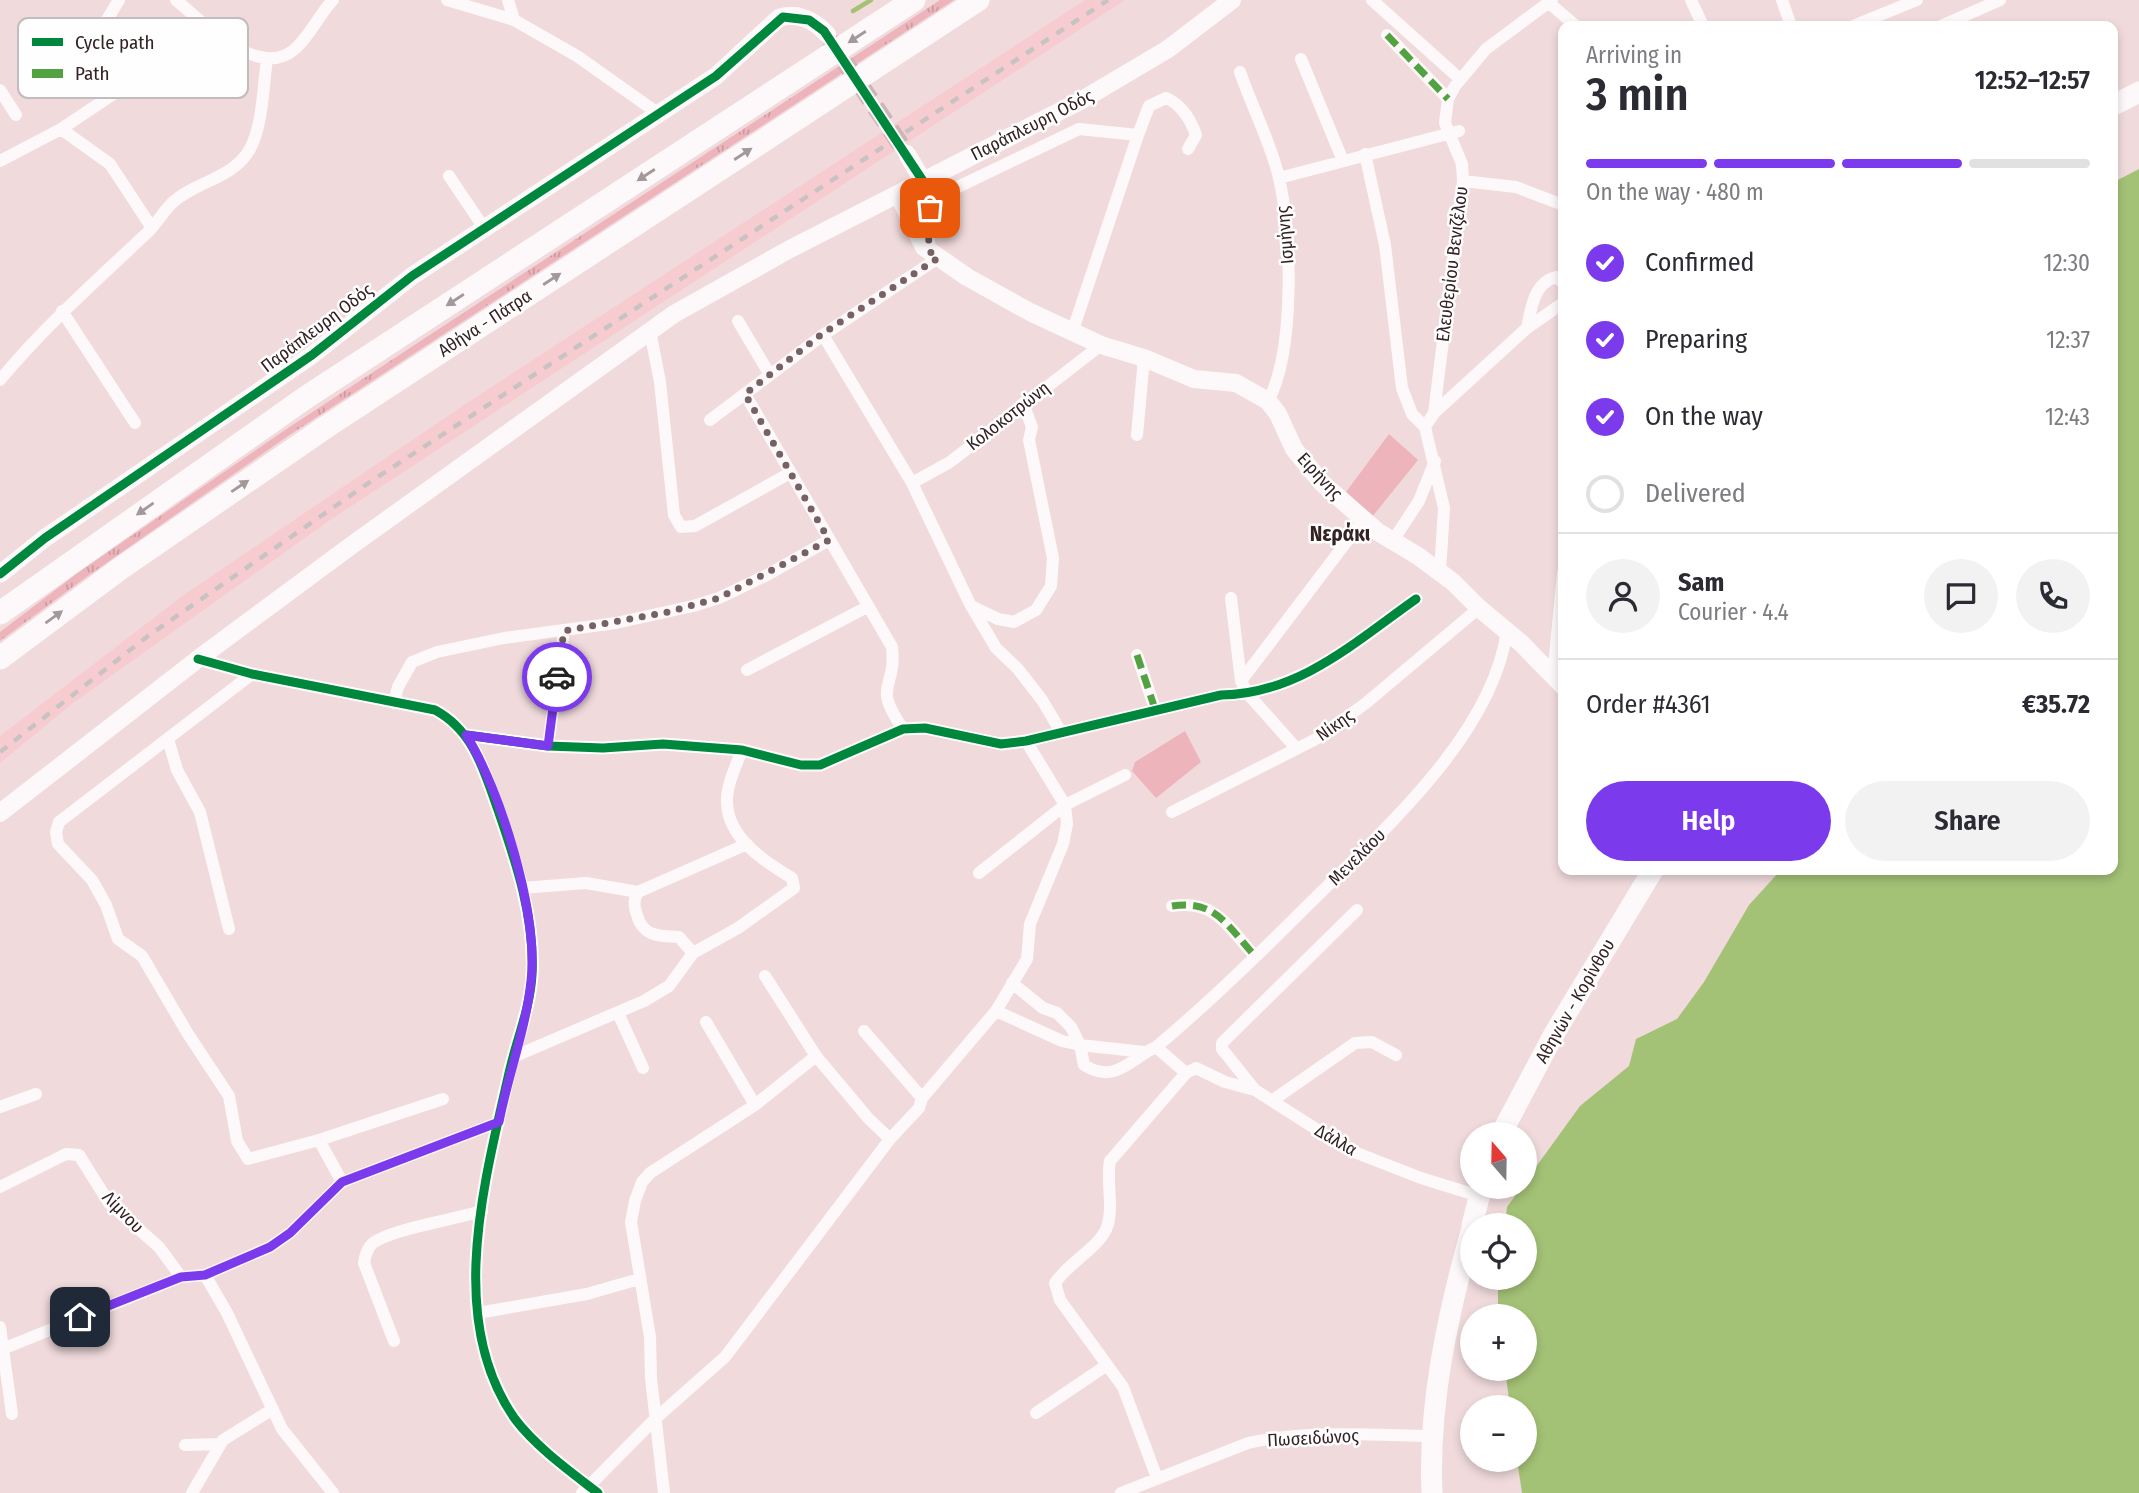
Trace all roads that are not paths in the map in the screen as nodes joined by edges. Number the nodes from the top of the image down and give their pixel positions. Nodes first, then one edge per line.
1 (119, 0) edge
2 (176, 0) edge
3 (333, 0) edge
4 (447, 0) edge
5 (508, 0) edge
6 (914, 0) edge
7 (978, 0) edge
8 (1232, 0) edge
9 (1372, 0) edge
10 (1691, 0) edge
11 (1782, 0) edge
12 (1917, 0) edge
13 (2000, 0) edge
14 (1550, 1) edge
15 (108, 18) edge
16 (198, 18) edge
17 (514, 20) junction
18 (1571, 21) edge
19 (1701, 21) edge
20 (1789, 21) edge
21 (1865, 21) edge
22 (1952, 21) edge
23 (827, 34) tunnel mouth
24 (1387, 34) dead end
25 (248, 53) edge
26 (1301, 59) dead end
27 (267, 60) junction
28 (1240, 72) dead end
29 (1460, 79) junction
30 (0, 90) edge
31 (2139, 92) edge
32 (108, 98) edge
33 (1448, 99) junction
34 (2118, 103) edge
35 (659, 114) junction
36 (16, 115) dead end
37 (61, 129) junction
38 (1454, 131) junction
39 (1138, 135) junction
40 (1188, 149) dead end
41 (1364, 154) junction
42 (906, 155) tunnel mouth
43 (0, 161) edge
44 (1343, 161) junction
45 (449, 177) dead end
46 (1279, 178) junction
47 (923, 181) junction
48 (1463, 181) junction
49 (898, 194) junction
50 (1558, 203) edge
51 (152, 228) junction
52 (484, 228) junction
53 (934, 256) junction
54 (1558, 279) edge
55 (1558, 306) edge
56 (62, 311) junction
57 (738, 321) dead end
58 (1527, 328) junction
59 (650, 331) junction
60 (1072, 333) junction
61 (822, 334) junction
62 (1101, 345) junction
63 (1144, 358) junction
64 (770, 375) junction
65 (0, 380) edge
66 (745, 394) junction
67 (1268, 401) junction
68 (1023, 403) junction
69 (1434, 413) junction
70 (710, 420) dead end
71 (135, 423) dead end
72 (1425, 427) junction
73 (1137, 435) dead end
74 (1435, 461) junction
75 (790, 473) junction
76 (912, 483) junction
77 (1363, 520) junction
78 (829, 540) junction
79 (1392, 542) junction
80 (1440, 572) junction
81 (0, 574) edge
82 (1231, 598) dead end
83 (1416, 599) dead end
84 (970, 604) junction
85 (867, 607) junction
86 (1479, 608) junction
87 (0, 613) edge
88 (1507, 630) junction
89 (564, 631) junction
90 (1137, 655) dead end
91 (0, 658) edge
92 (198, 659) junction
93 (747, 670) dead end
94 (252, 674) junction
95 (1241, 681) junction
96 (1558, 681) edge
97 (1248, 694) junction
98 (394, 703) junction
99 (1155, 709) junction
100 (903, 729) junction
101 (1061, 732) junction
102 (466, 735) junction
103 (168, 738) junction
104 (1026, 741) junction
105 (548, 746) junction
106 (1296, 748) junction
107 (742, 750) junction
108 (1125, 775) dead end
109 (1065, 805) junction
110 (1172, 811) dead end
111 (0, 813) edge
112 (747, 844) junction
113 (979, 873) dead end
114 (1650, 875) edge
115 (522, 888) junction
116 (638, 892) junction
117 (1172, 906) dead end
118 (1357, 910) dead end
119 (229, 929) dead end
120 (693, 953) junction
121 (1255, 956) junction
122 (765, 976) dead end
123 (1012, 983) junction
124 (996, 1011) junction
125 (618, 1013) junction
126 (706, 1022) dead end
127 (864, 1031) dead end
128 (1080, 1045) junction
129 (1150, 1050) junction
130 (1396, 1055) dead end
131 (816, 1056) junction
132 (513, 1057) junction
133 (643, 1068) dead end
134 (1186, 1073) junction
135 (1255, 1090) junction
136 (36, 1094) dead end
137 (922, 1098) junction
138 (443, 1099) dead end
139 (1273, 1100) junction
140 (755, 1105) junction
141 (0, 1107) edge
142 (499, 1122) junction
143 (1507, 1122) edge
144 (890, 1139) junction
145 (319, 1140) junction
146 (342, 1182) junction
147 (0, 1187) edge
148 (1460, 1187) edge
149 (482, 1211) junction
150 (1460, 1274) edge
151 (205, 1275) junction
152 (181, 1277) junction
153 (639, 1279) junction
154 (478, 1312) junction
155 (0, 1326) edge
156 (394, 1341) dead end
157 (5, 1348) junction
158 (1107, 1365) junction
159 (273, 1409) junction
160 (1037, 1413) dead end
161 (12, 1414) dead end
162 (656, 1418) junction
163 (1431, 1436) junction
164 (220, 1444) junction
165 (185, 1445) dead end
166 (1157, 1478) junction
167 (584, 1489) edge
168 (1129, 1491) edge
169 (192, 1493) edge
170 (333, 1493) edge
171 (598, 1493) edge
172 (664, 1493) edge
173 (1432, 1493) edge

1 - 15 street
2 - 16 street
3 - 27 street
4 - 17 street
5 - 17 street
6 -> 87 highway, Αθήνα - Πάτρα
91 -> 7 highway, Αθήνα - Πάτρα
8 - 47 street, Παράπλευρη Οδός
9 - 29 street
10 - 19 street
11 - 20 street
12 - 21 street
13 - 22 street
14 - 18 street
14 - 29 street
17 - 35 street
23 - 35 street, Παράπλευρη Οδός
24 - 33 street
25 - 27 street
26 - 44 street
27 - 51 street
28 - 46 street, Ισμήνης
29 - 33 street
30 - 36 street
31 - 34 main road
32 - 37 street
33 - 38 street, Ελευθερίου Βενιζέλου
35 - 52 street, Παράπλευρη Οδός
37 - 43 street
37 - 51 street
38 - 41 street
38 - 48 street, Ελευθερίου Βενιζέλου
39 - 40 street
39 - 53 street
39 - 60 street
41 - 44 street
41 - 72 street
42 - 47 street
44 - 46 street
45 - 52 street
46 - 67 street, Ισμήνης
47 - 49 street, Παράπλευρη Οδός
48 - 50 street
48 - 69 street, Ελευθερίου Βενιζέλου
49 - 53 street
49 - 59 street, Παράπλευρη Οδός
51 - 56 street
52 - 81 street, Παράπλευρη Οδός
53 - 60 street
53 - 61 street
54 - 58 street
55 - 58 street
56 - 65 street
56 - 71 street
57 - 64 street
58 - 69 street
59 - 75 street
59 - 92 street, Παράπλευρη Οδός
60 - 62 street
61 - 64 street
61 - 76 street
62 - 63 street
62 - 68 street, Κολοκοτρώνη
63 - 67 street
63 - 73 street
64 - 66 street
66 - 70 street
66 - 75 street
67 - 77 street, Ειρήνης
68 - 76 street, Κολοκοτρώνη
68 - 84 street
69 - 72 street, Ελευθερίου Βενιζέλου
72 - 74 street
74 - 79 street
74 - 80 street
75 - 78 street
76 - 84 street
77 - 79 street, Ειρήνης
77 - 95 street
78 - 85 street
78 - 89 street
79 - 80 street, Ειρήνης
80 - 86 street, Ειρήνης
82 - 95 street
83 - 97 street
84 - 101 street
85 - 93 street
85 - 100 street
86 - 88 street, Ειρήνης
86 - 106 street, Νίκης
88 - 96 street, Ειρήνης
88 - 121 street, Μενελάου
89 - 98 street
89 - 105 street
90 - 99 street
92 - 94 street
92 - 111 street, Παράπλευρη Οδός
94 - 98 street
94 - 103 street
95 - 97 street
97 - 99 street
97 - 106 street
98 - 102 street
99 - 101 street
100 - 104 street
100 - 107 street
101 - 104 street
102 - 105 street
102 - 115 street
103 - 119 street
103 - 145 street
104 - 109 street
105 - 107 street
106 - 110 street, Νίκης
107 - 112 street
108 - 109 street
109 - 113 street
109 - 123 street
112 - 116 street
112 - 120 street
114 - 143 main road, Αθηνών - Κορίνθου
115 - 116 street
115 - 132 street
116 - 120 street
117 - 121 street
118 - 135 street, Δάλλα
120 - 125 street
121 - 129 street, Μενελάου
122 - 131 street
123 - 124 street
123 - 128 street
124 - 128 street
124 - 137 street
125 - 132 street
125 - 133 street
126 - 140 street
127 - 137 street
128 - 129 street
128 - 129 street, Μενελάου
129 - 134 street
130 - 139 street
131 - 140 street
131 - 144 street
132 - 142 street
134 - 135 street
134 - 158 street
135 - 139 street, Δάλλα
136 - 141 street
137 - 144 street
138 - 145 street
139 - 148 street, Δάλλα
140 - 153 street
142 - 146 street
142 - 149 street
144 - 162 street
145 - 146 street
146 - 151 street
147 - 152 street, Λίμνου
149 - 154 street
149 - 156 street
150 - 163 main road
151 - 152 street
151 - 159 street
152 - 157 street
153 - 154 street
153 - 162 street
154 - 167 street
155 - 157 street
157 - 161 street
158 - 160 street
158 - 166 street
159 - 164 street
159 - 170 street
162 - 167 street
162 - 172 street
163 - 166 street, Πωσειδώνος
163 - 173 main road
164 - 165 street
164 - 169 street
166 - 168 street, Πωσειδώνος
167 - 171 street

